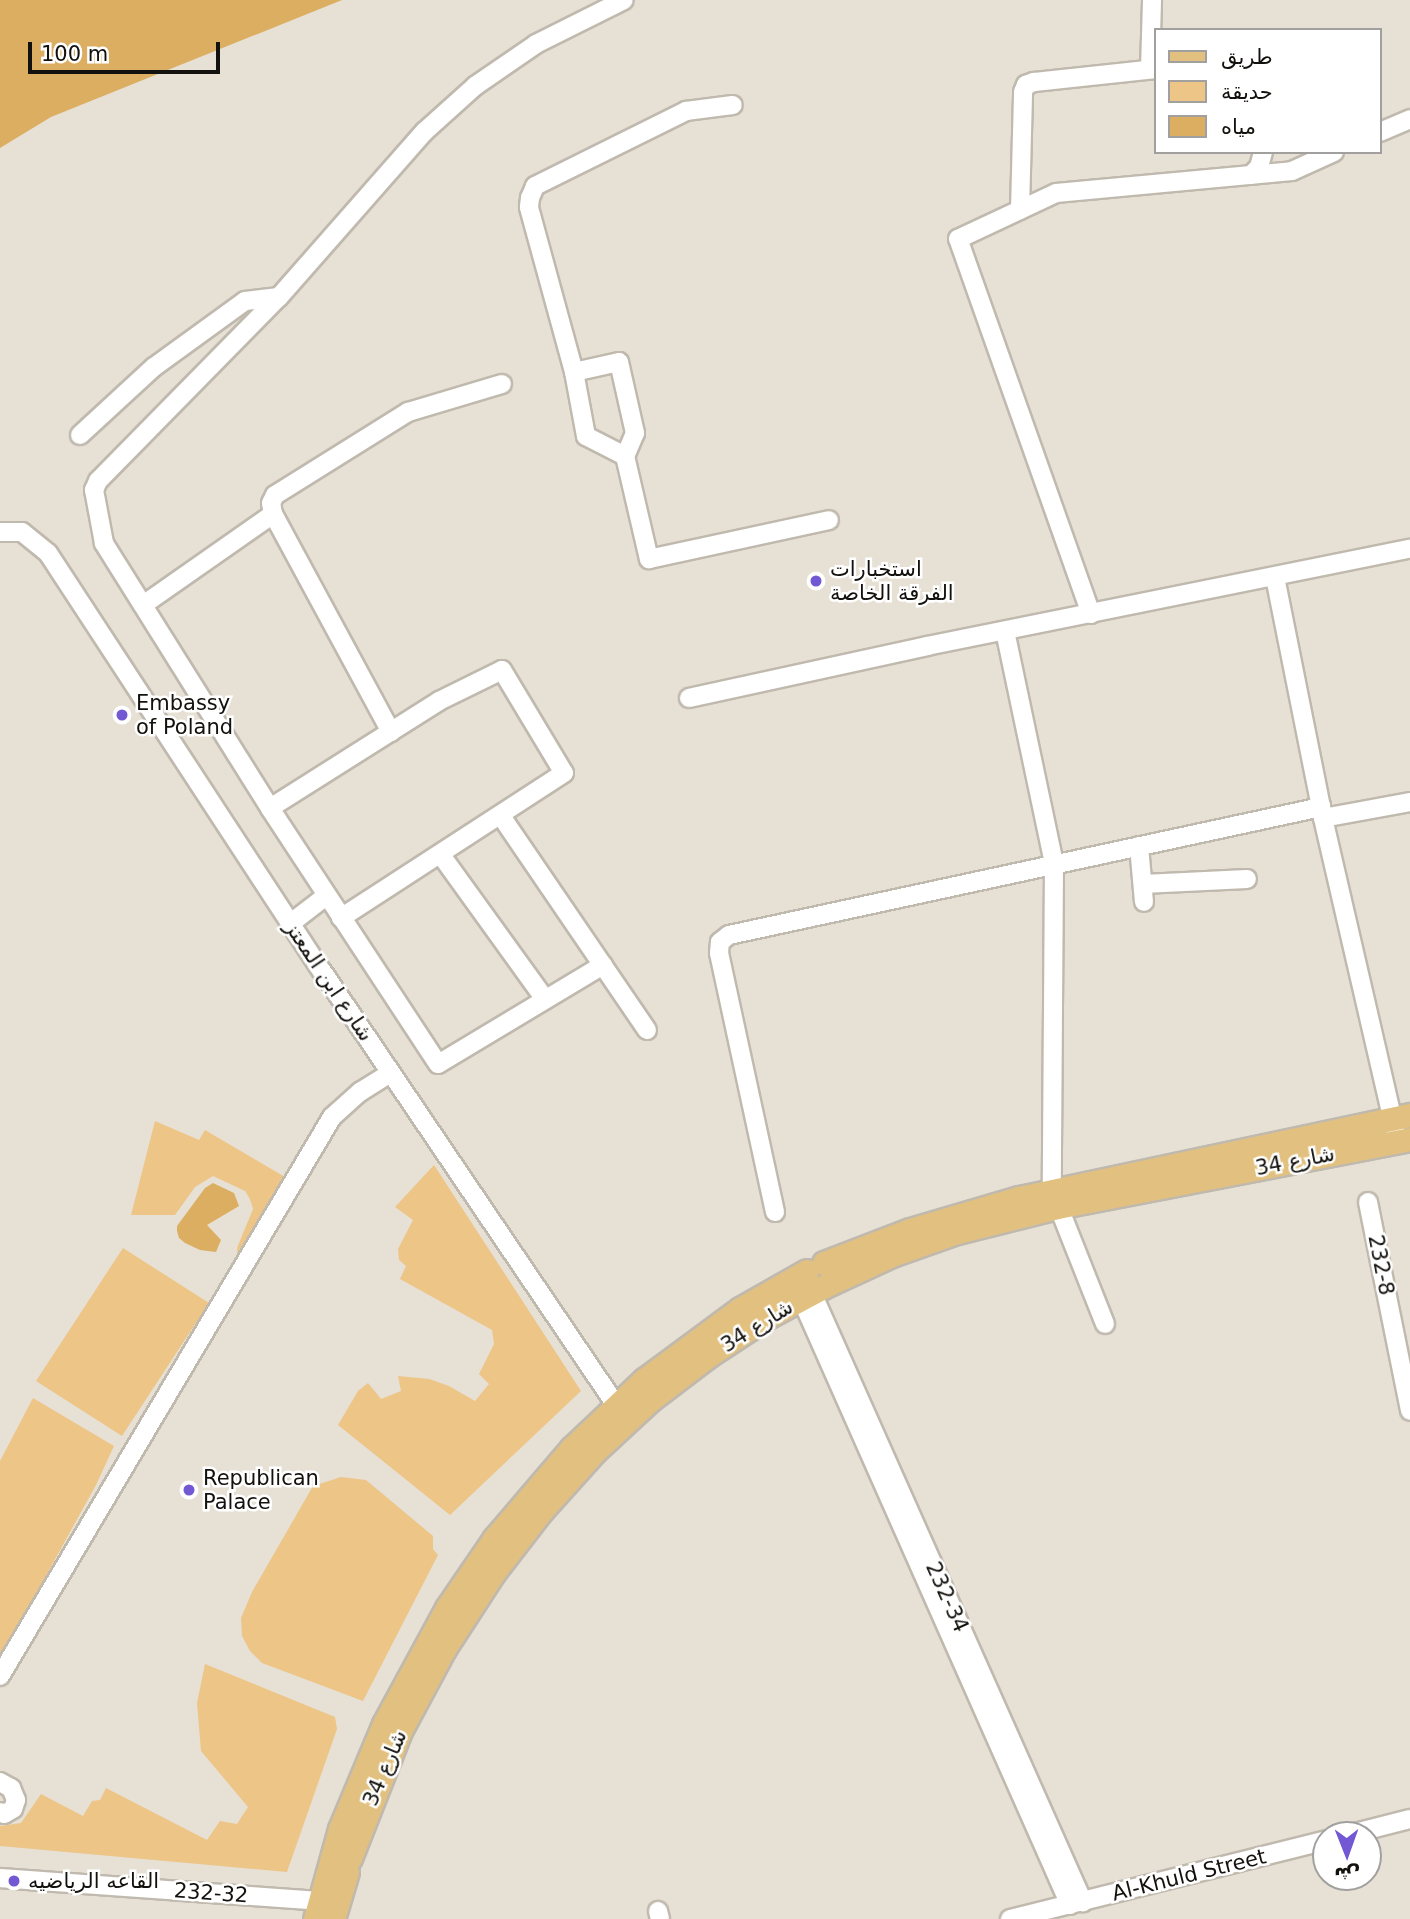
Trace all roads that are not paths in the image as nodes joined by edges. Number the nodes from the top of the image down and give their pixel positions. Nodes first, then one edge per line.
1 (624, 0) edge
2 (1152, 0) edge
3 (1153, 69) edge
4 (733, 105) dead end
5 (1410, 119) edge
6 (1382, 131) edge
7 (1262, 154) edge
8 (1330, 154) edge
9 (1251, 175) junction
10 (1020, 210) junction
11 (279, 297) junction
12 (574, 372) junction
13 (502, 384) dead end
14 (80, 435) dead end
15 (625, 456) junction
16 (273, 514) junction
17 (829, 520) dead end
18 (0, 532) edge
19 (1410, 550) edge
20 (1275, 577) junction
21 (143, 605) junction
22 (1091, 614) junction
23 (1005, 631) junction
24 (689, 698) dead end
25 (391, 732) junction
26 (1410, 802) edge
27 (270, 808) junction
28 (1322, 813) junction
29 (501, 816) junction
30 (1139, 846) junction
31 (441, 855) junction
32 (1054, 864) junction
33 (1247, 879) dead end
34 (1143, 884) junction
35 (326, 896) junction
36 (1144, 902) dead end
37 (341, 918) junction
38 (291, 923) junction
39 (603, 965) junction
40 (545, 999) junction
41 (647, 1030) dead end
42 (391, 1073) junction
43 (1401, 1117) edge
44 (1404, 1140) edge
45 (1054, 1198) junction
46 (1368, 1202) dead end
47 (775, 1212) dead end
48 (811, 1281) junction
49 (1105, 1324) dead end
50 (616, 1405) junction
51 (1410, 1411) edge
52 (0, 1676) edge
53 (0, 1782) edge
54 (0, 1812) edge
55 (1410, 1819) edge
56 (1382, 1826) edge
57 (1312, 1844) edge
58 (0, 1878) edge
59 (1076, 1904) junction
60 (326, 1910) edge
61 (1010, 1919) edge

1 - 11 street
2 - 3 street
3 - 10 street
4 - 12 street
5 - 6 street
7 - 9 street
8 - 9 street
9 - 10 street
10 - 22 street
11 - 14 street
11 - 21 street
12 - 15 street
12 - 15 street
13 - 16 street
15 - 17 street
16 - 21 street
16 - 25 street
18 - 38 street, شارع ابن المعتز
19 - 20 street
20 - 22 street
20 - 28 street
21 - 27 street
22 - 23 street
23 - 24 street
23 - 32 street
25 - 27 street
25 - 29 street
26 - 28 street
27 - 35 street
28 - 30 street
28 - 43 street
29 - 31 street
29 - 39 street
30 - 32 street
30 - 34 street
31 - 37 street
31 - 40 street
32 - 45 street
32 - 47 street
33 - 34 street
34 - 36 street
35 - 37 street
35 - 38 street
37 - 40 street
38 - 42 street, شارع ابن المعتز
39 - 40 street
39 - 41 street
42 - 50 street, شارع ابن المعتز
42 - 52 street
43 - 44 street
43 - 45 main road, شارع 34
44 - 45 main road, شارع 34
45 - 48 main road, شارع 34
45 - 48 main road, شارع 34
45 - 49 street
46 - 51 street, 232-8
48 - 50 main road, شارع 34
48 - 59 street, 232-34
48 - 60 main road, شارع 34
50 - 60 main road, شارع 34
53 - 54 street
55 - 56 street
57 - 59 street, Al-Khuld Street
58 - 60 street, 232-32
59 - 61 street, Al-Khuld Street

